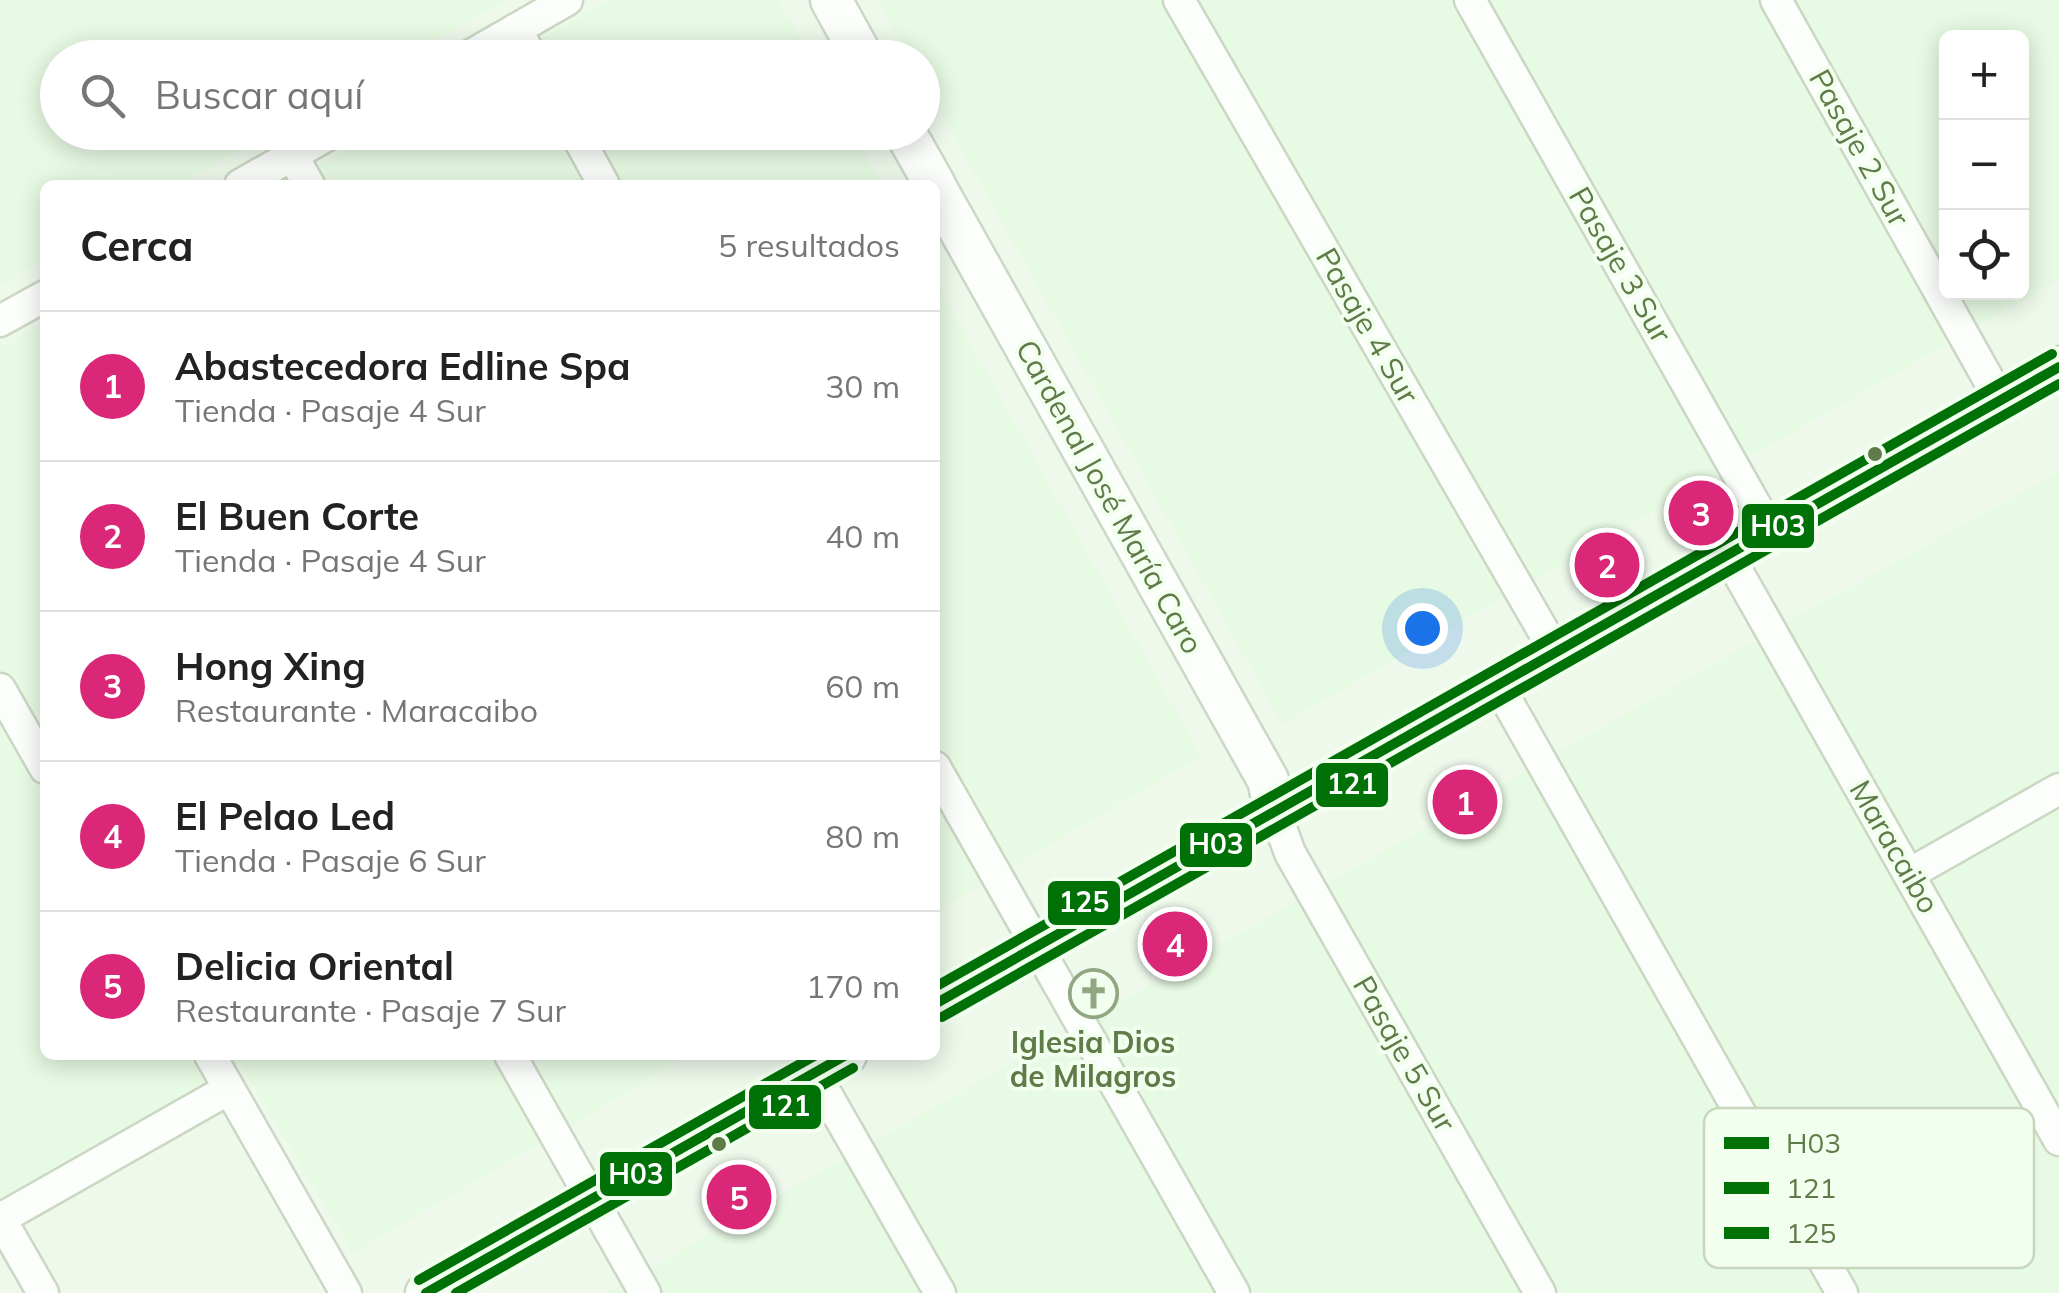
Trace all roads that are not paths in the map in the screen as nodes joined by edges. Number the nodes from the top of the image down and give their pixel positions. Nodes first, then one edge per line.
1 (567, 0) edge
2 (831, 0) edge
3 (1179, 0) edge
4 (1470, 0) edge
5 (1776, 0) edge
6 (516, 29) junction
7 (497, 40) edge
8 (522, 40) edge
9 (853, 40) edge
10 (302, 150) edge
11 (584, 150) edge
12 (915, 150) edge
13 (292, 156) junction
14 (249, 180) edge
15 (306, 180) edge
16 (601, 180) edge
17 (932, 180) edge
18 (940, 194) edge
19 (40, 299) edge
20 (0, 321) edge
21 (2059, 367) edge
22 (2000, 400) junction
23 (1770, 530) junction
24 (1728, 555) junction
25 (1556, 652) junction
26 (1498, 685) junction
27 (0, 689) edge
28 (40, 759) edge
29 (940, 776) edge
30 (2059, 789) edge
31 (1275, 812) junction
32 (1909, 874) junction
33 (1037, 946) junction
34 (940, 1001) edge
35 (213, 1060) edge
36 (513, 1060) edge
37 (821, 1061) edge
38 (229, 1089) junction
39 (1737, 1108) edge
40 (2057, 1133) edge
41 (592, 1199) junction
42 (0, 1219) edge
43 (1828, 1268) edge
44 (43, 1293) edge
45 (346, 1293) edge
46 (426, 1293) edge
47 (645, 1293) edge
48 (940, 1293) edge
49 (1234, 1293) edge
50 (1540, 1293) edge
51 (1842, 1293) edge

1 - 6 street
2 - 9 main road
3 - 25 street, Pasaje 4 Sur
4 - 23 street, Pasaje 3 Sur
5 - 22 street, Pasaje 2 Sur
6 - 7 street
6 - 8 street
10 - 13 street
11 - 16 street
12 - 17 main road, Cardenal José María Caro
13 - 14 street
13 - 15 street
18 - 31 main road, Cardenal José María Caro
19 - 20 street
21 - 22 main road
22 - 23 main road
23 - 24 main road
24 - 25 main road
24 - 32 street, Maracaibo
25 - 26 main road
26 - 31 main road
26 - 39 street
27 - 28 street
29 - 33 street
30 - 32 street
31 - 33 main road
31 - 50 street, Pasaje 5 Sur
32 - 40 street, Maracaibo
33 - 34 main road
33 - 49 street
35 - 38 street
36 - 41 street
37 - 41 main road
37 - 48 street
38 - 42 street
38 - 45 street
41 - 46 main road
41 - 47 street
42 - 44 street
43 - 51 street

